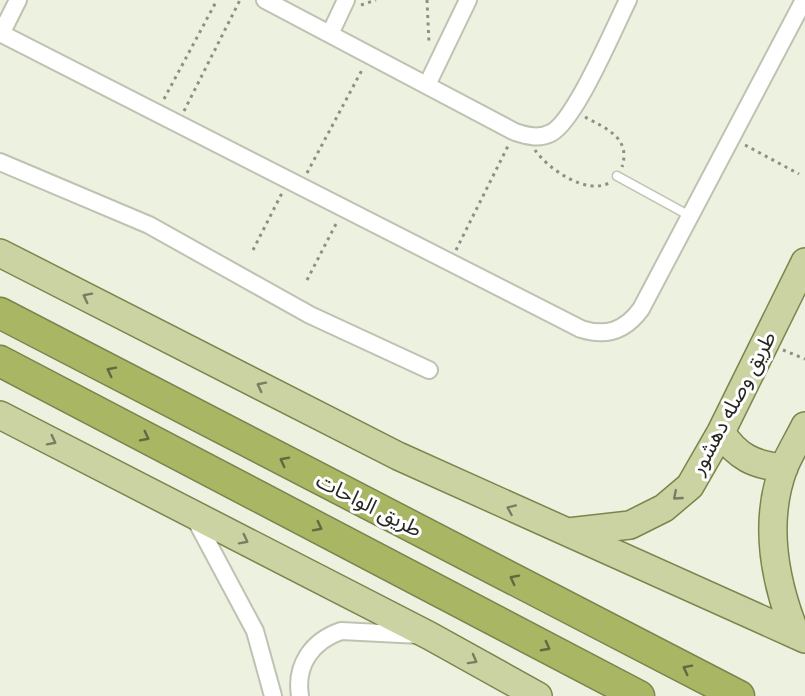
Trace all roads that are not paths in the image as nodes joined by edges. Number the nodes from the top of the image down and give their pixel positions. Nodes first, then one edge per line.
1 (18, 0) edge
2 (265, 0) edge
3 (346, 0) edge
4 (468, 0) edge
5 (628, 0) edge
6 (804, 0) edge
7 (0, 33) edge
8 (330, 34) junction
9 (427, 85) junction
10 (0, 162) edge
11 (618, 176) road end
12 (690, 216) junction
13 (0, 253) edge
14 (805, 262) edge
15 (0, 313) edge
16 (0, 361) edge
17 (429, 370) dead end
18 (0, 415) edge
19 (805, 426) edge
20 (721, 432) junction
21 (784, 468) junction
22 (193, 514) junction
23 (565, 532) junction
24 (430, 636) junction
25 (801, 637) edge
26 (273, 696) edge
27 (300, 696) edge
28 (538, 696) edge
29 (639, 696) edge
30 (739, 696) edge

1 - 7 street
2 - 8 street
3 - 8 street
4 - 9 street
5 - 9 street
6 - 12 street
7 - 12 street
8 - 9 street
10 - 17 street
11 - 12 lane
23 -> 13 main road
14 - 20 main road, طريق وصله دهشور
30 -> 15 highway, طريق الواحات
16 -> 29 highway, طريق الواحات
18 -> 22 main road
19 - 21 main road
20 - 21 main road
20 -> 23 main road, طريق وصله دهشور
21 - 25 main road
22 -> 24 main road
22 - 26 street
23 - 25 main road
24 - 27 street
24 -> 28 main road

